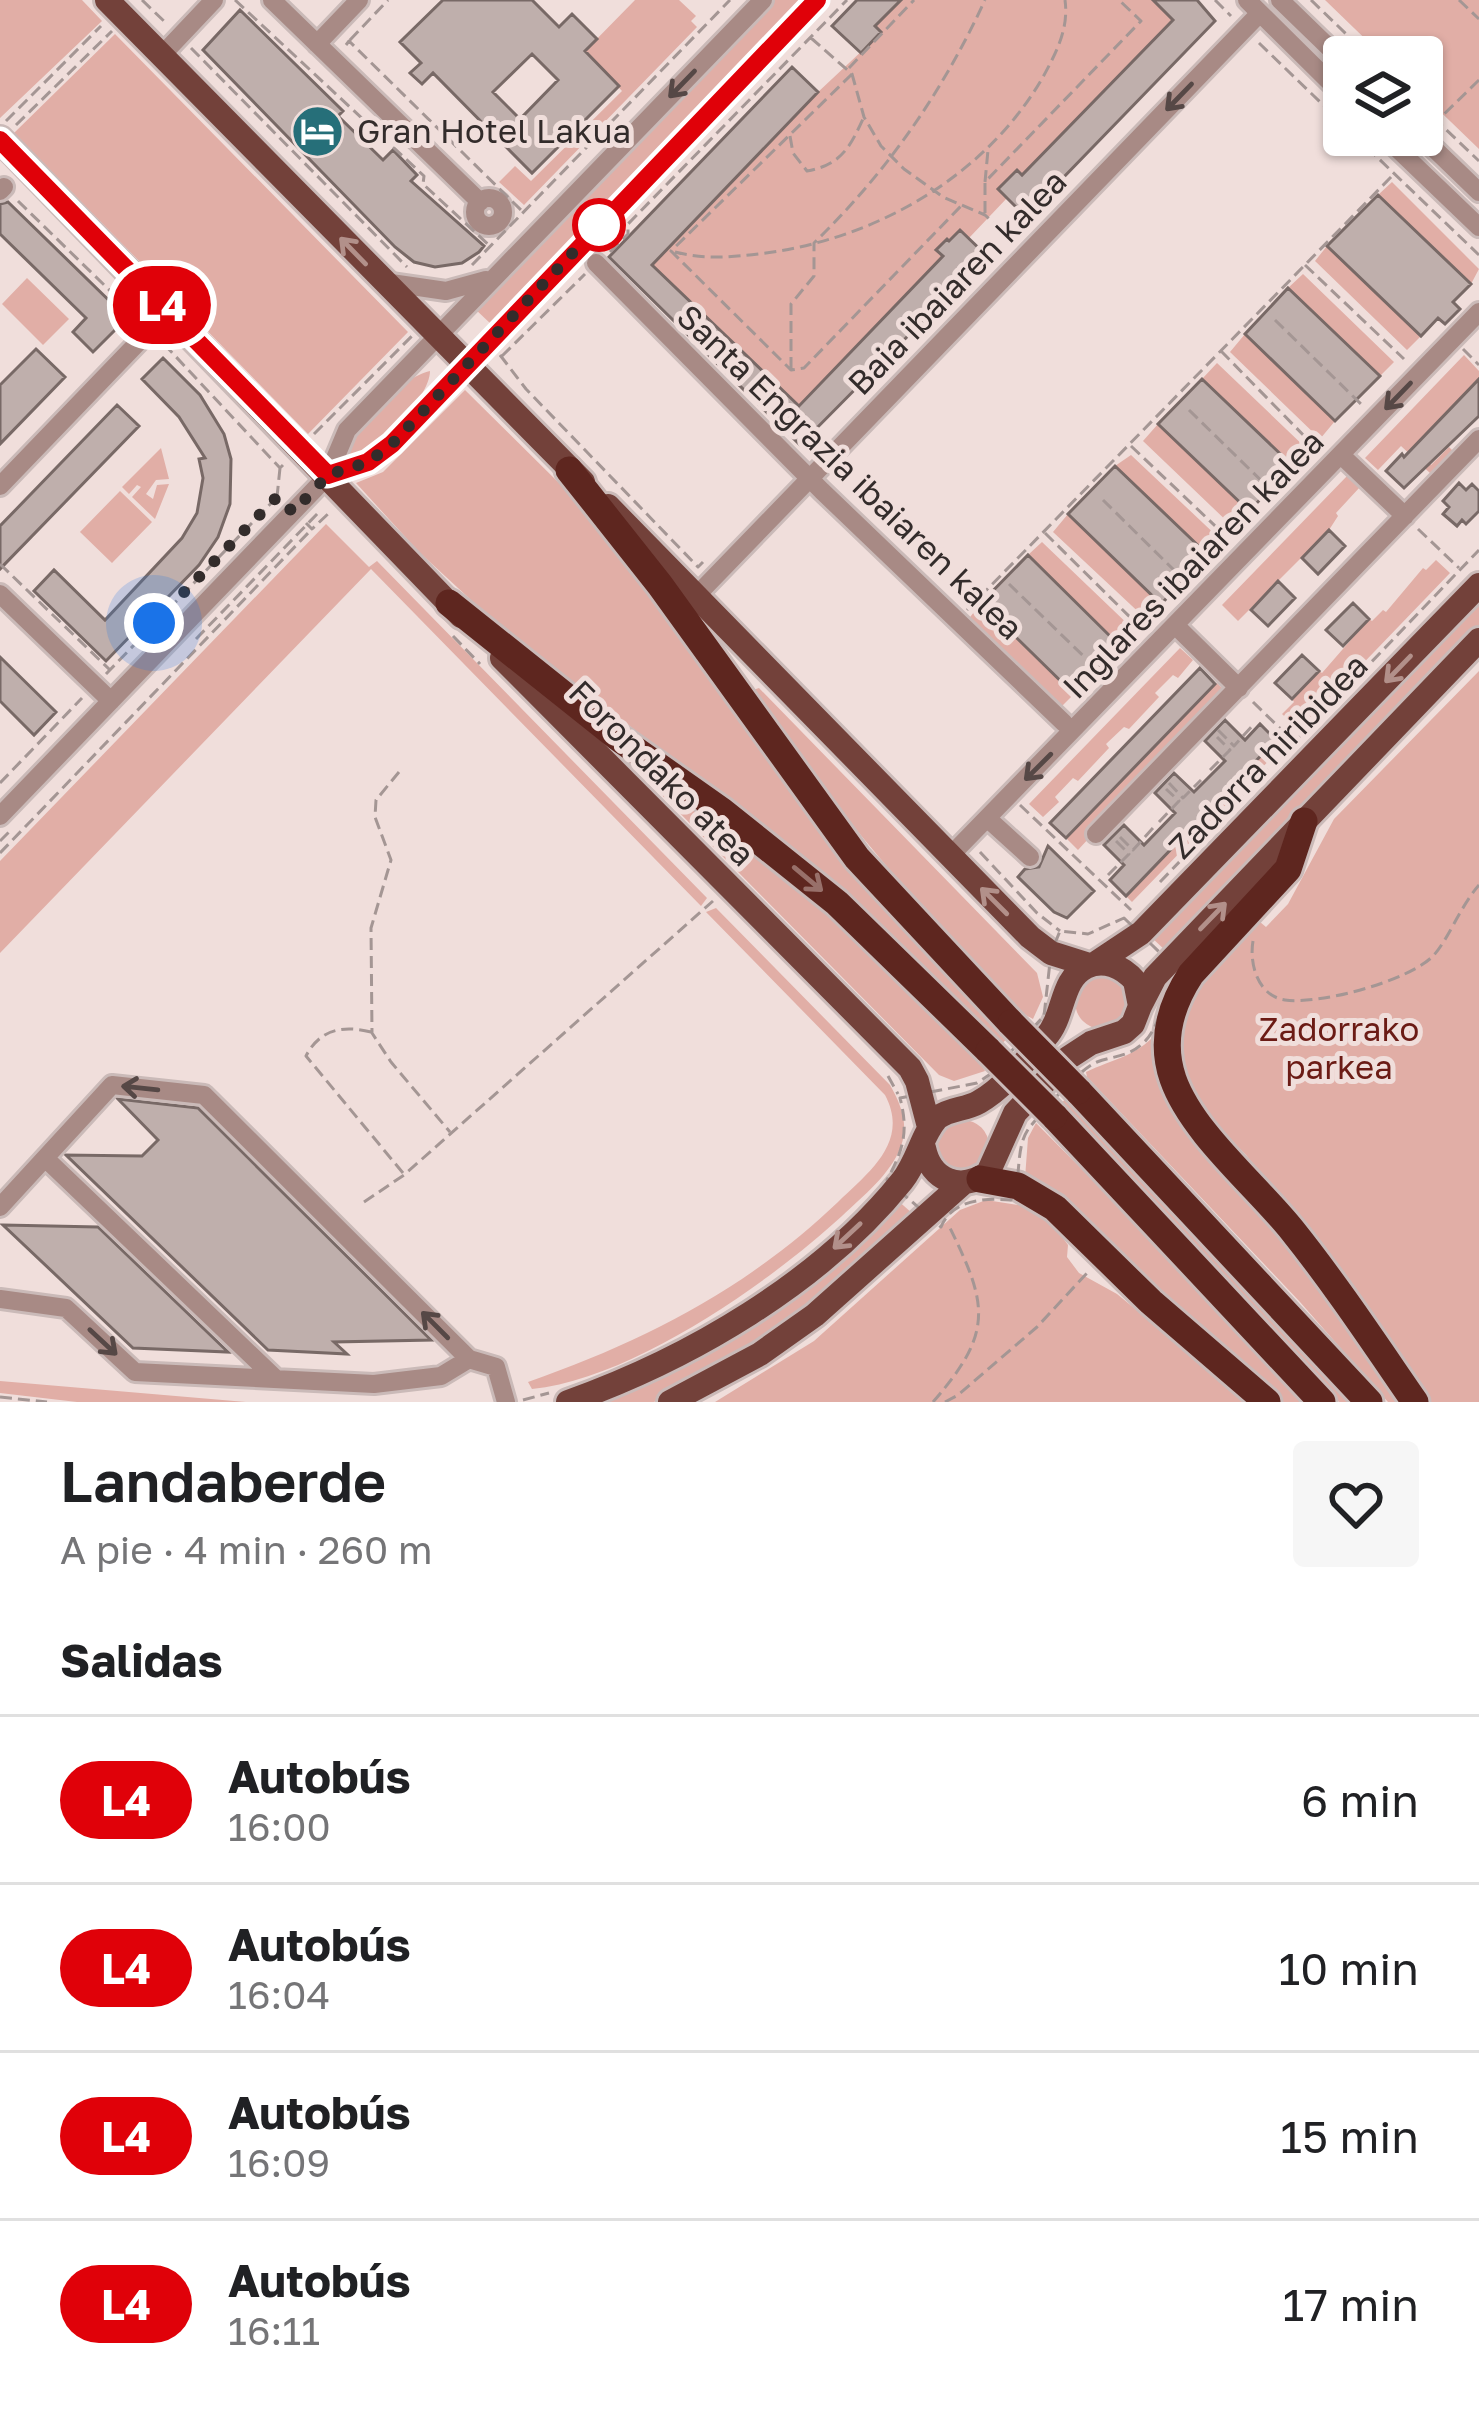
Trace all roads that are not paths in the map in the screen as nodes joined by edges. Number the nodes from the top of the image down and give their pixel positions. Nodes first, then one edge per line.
1 (214, 0) edge
2 (272, 0) edge
3 (359, 0) edge
4 (763, 0) edge
5 (816, 0) edge
6 (1280, 0) edge
7 (1254, 7) edge
8 (120, 10) edge
9 (1323, 42) edge
10 (317, 44) junction
11 (161, 55) junction
12 (1323, 75) edge
13 (0, 140) edge
14 (1405, 156) edge
15 (1442, 156) edge
16 (1479, 192) edge
17 (479, 202) dead end
18 (1479, 227) edge
19 (596, 263) road end
20 (496, 276) junction
21 (383, 281) junction
22 (1479, 312) edge
23 (432, 329) junction
24 (150, 330) road end
25 (466, 364) junction
26 (1479, 439) edge
27 (1341, 454) junction
28 (569, 470) junction
29 (328, 475) junction
30 (810, 478) junction
31 (0, 486) edge
32 (1405, 516) junction
33 (1470, 577) edge
34 (0, 593) edge
35 (698, 594) junction
36 (448, 617) junction
37 (1176, 626) junction
38 (1476, 646) edge
39 (1239, 688) junction
40 (111, 701) junction
41 (1064, 723) dead end
42 (0, 816) edge
43 (987, 818) junction
44 (1304, 821) junction
45 (1102, 828) road end
46 (958, 848) junction
47 (1030, 856) dead end
48 (1092, 964) junction
49 (1140, 1006) junction
50 (926, 1138) junction
51 (45, 1157) junction
52 (971, 1181) junction
53 (0, 1207) edge
54 (0, 1299) edge
55 (470, 1359) junction
56 (276, 1379) junction
57 (564, 1396) edge
58 (506, 1402) edge
59 (670, 1402) edge
60 (1267, 1402) edge
61 (1322, 1402) edge
62 (1369, 1402) edge
63 (1415, 1402) edge

1 - 11 street
2 - 10 street
3 - 10 street
4 -> 20 street
5 - 25 street
6 - 9 street
7 - 12 street
7 -> 30 street, Baia ibaiaren kalea
8 - 11 main road
10 - 17 street
21 -> 11 main road
13 - 29 main road, Forondako atea
14 - 18 street
15 - 16 street
19 - 30 street, Santa Engrazia ibaiaren kalea
20 - 21 street
20 - 23 street
21 - 23 main road
22 -> 27 street, Inglares ibaiaren kalea
23 - 25 main road
23 - 29 street
24 - 31 street
25 - 28 main road
25 - 29 street
26 - 32 street
27 - 32 street
27 - 37 street, Inglares ibaiaren kalea
28 - 35 main road
28 - 62 highway, bridge
29 - 36 main road, Forondako atea
29 - 40 street
30 - 35 street, Baia ibaiaren kalea
30 - 41 street, Santa Engrazia ibaiaren kalea
32 - 39 street
33 -> 48 main road, Zadorra hiribidea
34 - 40 street
35 - 46 main road
36 - 50 main road, Forondako atea
36 -> 61 highway, bridge
37 - 39 street
37 -> 43 street, Inglares ibaiaren kalea
38 - 44 main road
39 - 45 street
40 - 42 street
43 - 46 street, Inglares ibaiaren kalea
43 - 47 street
49 -> 44 main road
44 - 63 highway
48 -> 46 main road
48 - 49 main road
48 - 50 main road
49 - 52 main road
50 - 52 main road
50 -> 57 main road
51 - 53 street
55 -> 51 street
51 - 56 street
52 - 59 main road
52 - 60 highway
54 -> 56 street
55 - 56 street
55 - 58 street

